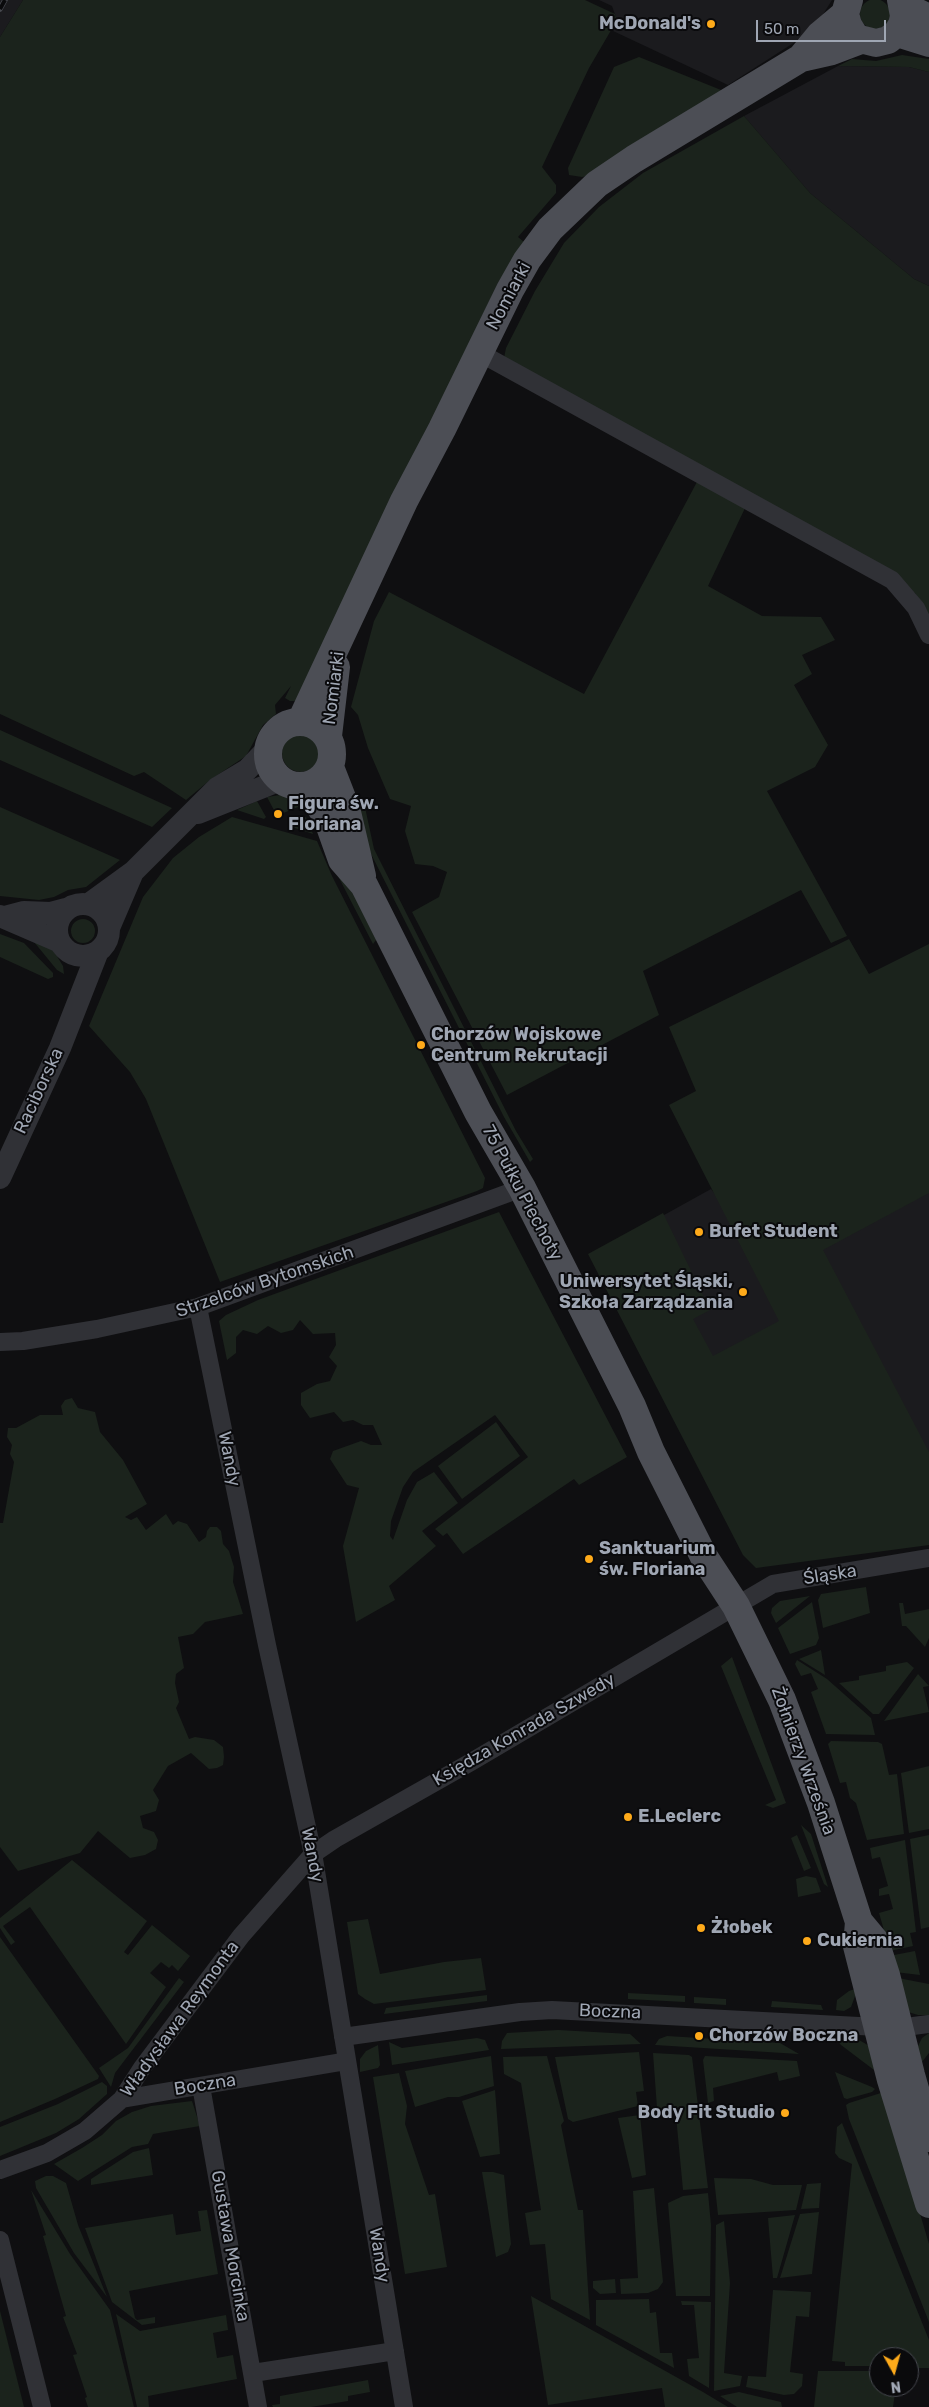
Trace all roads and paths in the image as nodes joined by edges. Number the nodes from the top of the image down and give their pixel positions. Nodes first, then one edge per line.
1 (902, 3) edge
2 (847, 7) edge
3 (929, 18) edge
4 (897, 33) junction
5 (861, 40) junction
6 (929, 43) edge
7 (802, 58) junction
8 (480, 353) junction
9 (929, 635) edge
10 (340, 641) junction
11 (301, 721) junction
12 (328, 736) junction
13 (268, 748) junction
14 (330, 767) junction
15 (293, 784) junction
16 (190, 816) junction
17 (133, 872) junction
18 (364, 885) junction
19 (89, 904) junction
20 (66, 909) junction
21 (2, 917) edge
22 (109, 928) junction
23 (63, 946) junction
24 (98, 951) junction
25 (77, 1003) junction
26 (0, 1178) edge
27 (522, 1188) junction
28 (198, 1307) junction
29 (0, 1342) edge
30 (929, 1558) edge
31 (736, 1606) junction
32 (312, 1854) junction
33 (929, 2024) edge
34 (888, 2028) junction
35 (343, 2037) junction
36 (347, 2061) junction
37 (201, 2086) junction
38 (122, 2100) junction
39 (929, 2138) edge
40 (0, 2170) edge
41 (929, 2204) edge
42 (0, 2240) edge
43 (395, 2350) junction
44 (252, 2373) junction
45 (42, 2407) edge
46 (258, 2407) edge
47 (404, 2407) edge

1 - 3 main road
1 - 4 main road
2 - 5 main road
2 - 7 main road, Nomiarki
4 - 5 main road
4 - 6 main road
5 - 7 main road, Nomiarki
7 - 8 main road, Nomiarki
8 - 9 street
8 - 10 main road, Nomiarki
10 - 11 main road, Nomiarki
10 - 12 main road, Nomiarki
11 - 12 main road
11 - 13 main road
12 - 14 main road
13 - 15 main road
13 - 16 street
14 - 15 main road
14 - 18 main road, 75 Pułku Piechoty
15 - 16 street
15 - 18 main road, 75 Pułku Piechoty
16 - 17 street
17 - 19 street
17 - 22 street
18 - 27 main road, 75 Pułku Piechoty
19 - 20 street
19 - 22 street
20 - 21 street
20 - 23 street
21 - 23 street
22 - 24 street
23 - 24 street
23 - 25 street, Raciborska
24 - 25 street, Raciborska
25 - 26 street, Raciborska
27 - 28 street, Strzelców Bytomskich
27 - 31 main road, 75 Pułku Piechoty
28 - 29 street, Strzelców Bytomskich
28 - 32 street, Wandy
30 - 31 street, Śląska
31 - 32 street, Księdza Konrada Szwedy
31 - 34 main road, Żołnierzy Września
32 - 35 street, Wandy
32 - 38 street, Władysława Reymonta
33 - 34 street, Boczna
34 - 35 street, Boczna
34 - 39 main road, Żołnierzy Września
34 - 41 main road, Żołnierzy Września
35 - 36 street, Wandy
36 - 37 street, Boczna
36 - 43 street, Wandy
37 - 38 street, Boczna
37 - 44 street, Gustawa Morcinka
38 - 40 street, Władysława Reymonta
42 - 45 street
43 - 44 street
43 - 47 street, Wandy
44 - 46 street, Gustawa Morcinka

